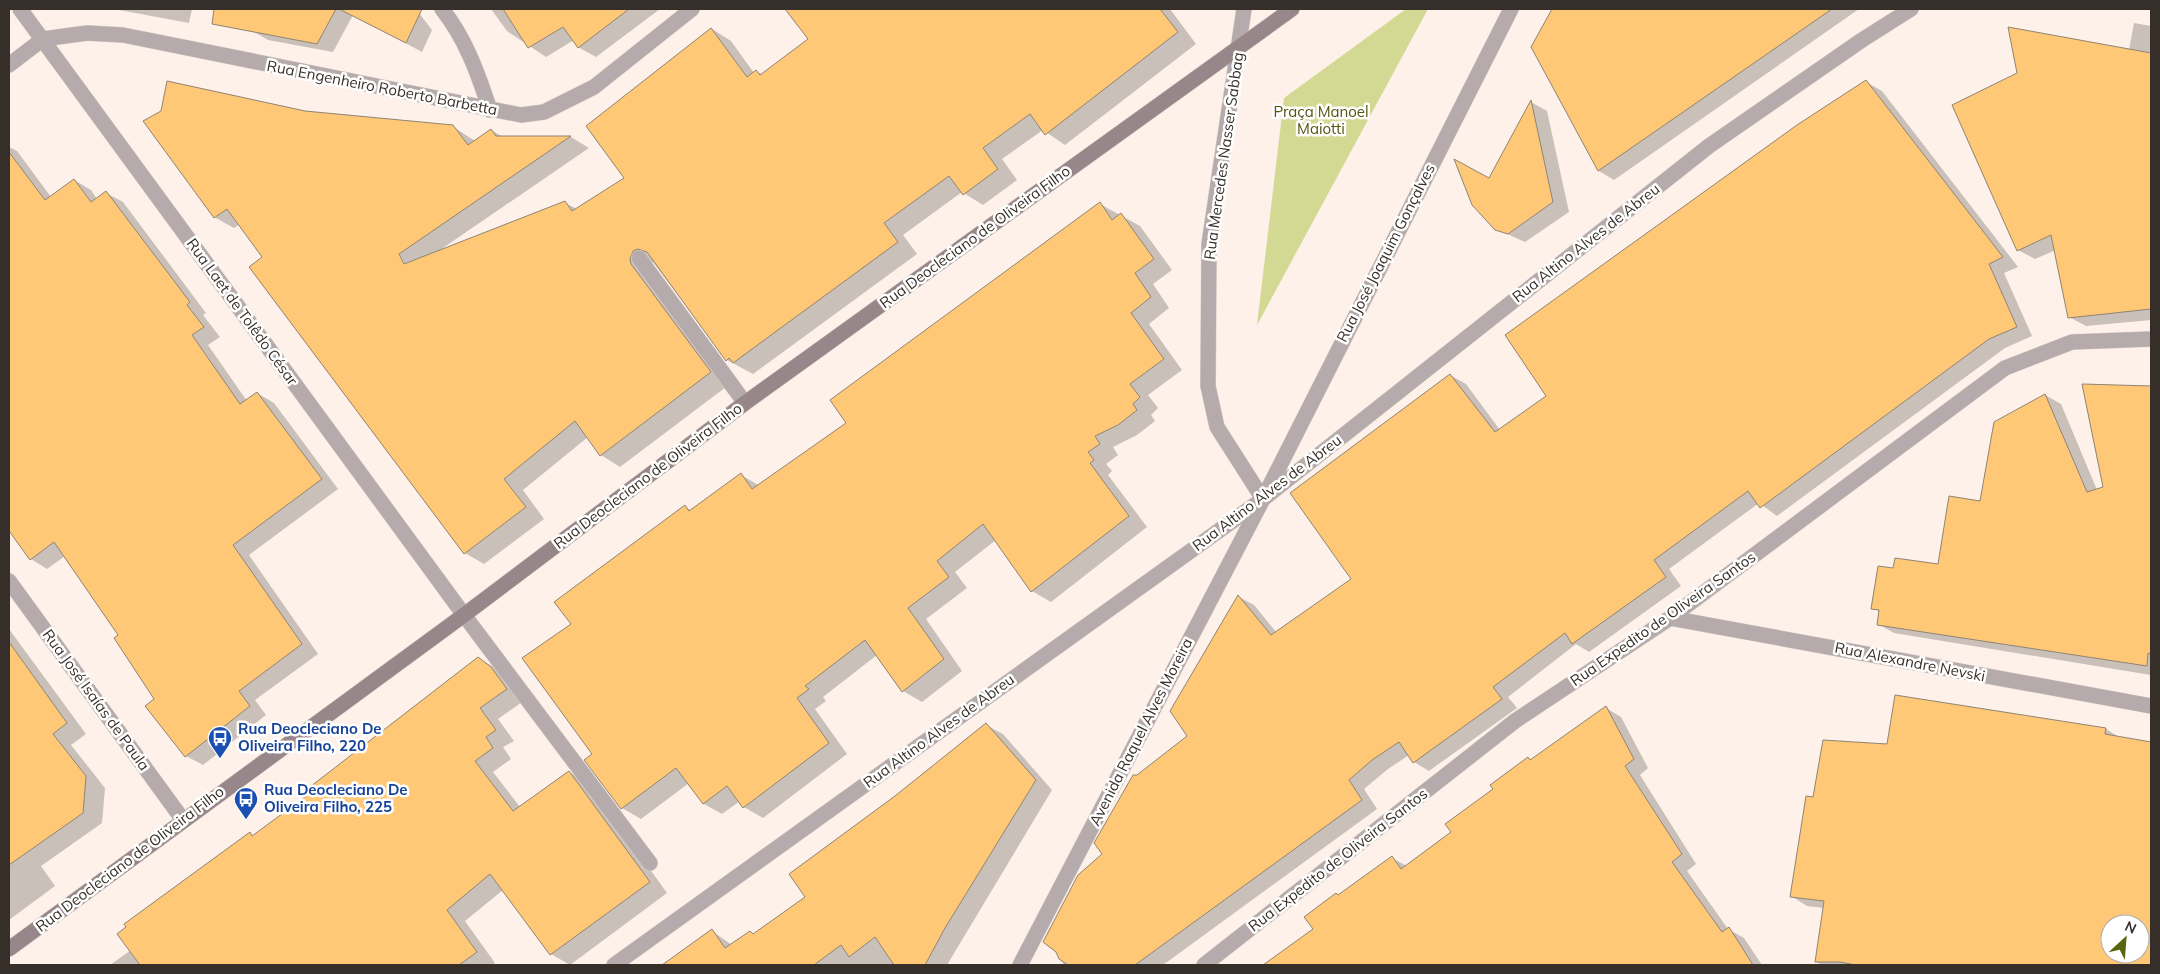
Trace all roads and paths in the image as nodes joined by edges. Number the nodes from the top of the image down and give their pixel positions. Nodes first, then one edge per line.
1 (20, 9) edge
2 (442, 9) edge
3 (692, 9) edge
4 (1244, 9) edge
5 (1292, 9) edge
6 (1511, 9) edge
7 (1911, 9) edge
8 (43, 39) junction
9 (1239, 46) junction
10 (9, 65) edge
11 (490, 110) junction
12 (639, 258) dead end
13 (2151, 340) edge
14 (746, 404) junction
15 (1263, 499) junction
16 (9, 581) edge
17 (464, 615) junction
18 (1670, 618) junction
19 (2151, 706) edge
20 (183, 820) junction
21 (650, 863) dead end
22 (9, 949) edge
23 (614, 965) edge
24 (1020, 965) edge
25 (1204, 965) edge

1 - 8 street, Rua Laet de Tolêdo César
2 - 11 street
3 - 11 street, Rua Engenheiro Roberto Barbetta
4 - 9 street, Rua Mercedes Nasser Sabbag
5 - 9 street, Rua Deocleciano de Oliveira Filho
6 - 15 street, Rua José Joaquim Gonçalves
7 - 15 street, Rua Altino Alves de Abreu
8 - 10 street
8 - 11 street, Rua Engenheiro Roberto Barbetta
8 - 17 street, Rua Laet de Tolêdo César
9 - 14 street, Rua Deocleciano de Oliveira Filho
9 - 15 street, Rua Mercedes Nasser Sabbag
12 - 14 street
13 - 18 street, Rua Expedito de Oliveira Santos
14 - 17 street, Rua Deocleciano de Oliveira Filho
15 - 23 street, Rua Altino Alves de Abreu
15 - 24 street, Avenida Raquel Alves Moreira
16 - 20 street, Rua José Isaías de Paula
17 - 20 street, Rua Deocleciano de Oliveira Filho
17 - 21 street, Rua Laet de Tolêdo César
18 - 19 street, Rua Alexandre Nevski
18 - 25 street, Rua Expedito de Oliveira Santos
20 - 22 street, Rua Deocleciano de Oliveira Filho

